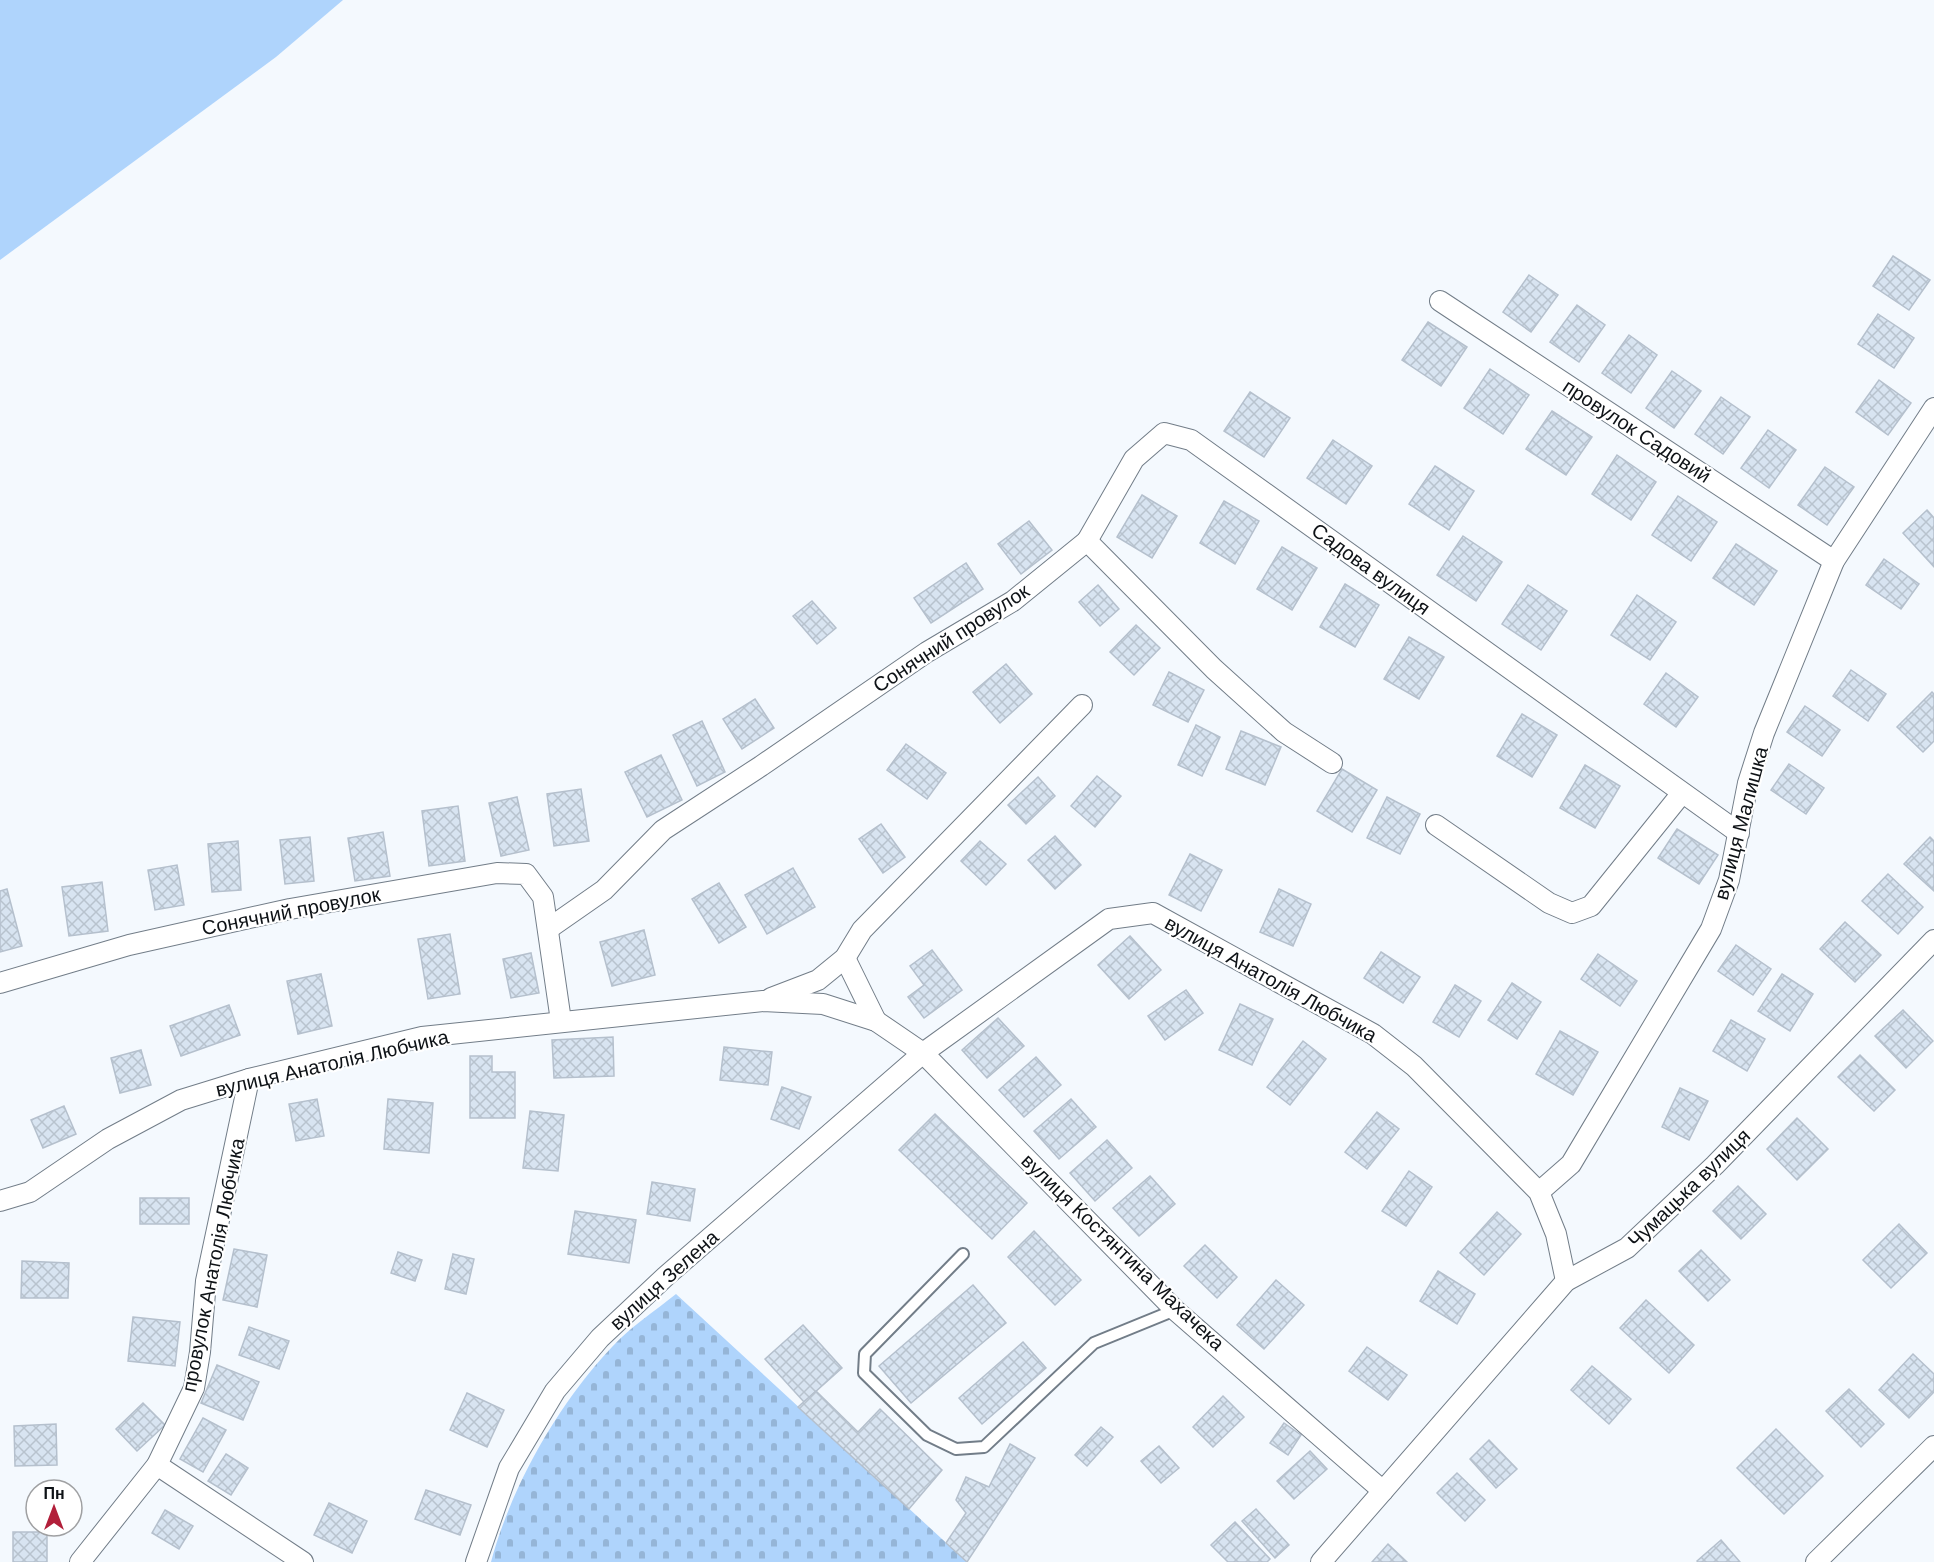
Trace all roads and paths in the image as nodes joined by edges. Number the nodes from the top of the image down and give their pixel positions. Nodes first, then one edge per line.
1 (1440, 301) dead end
2 (1934, 408) edge
3 (1087, 541) junction
4 (1834, 561) junction
5 (1082, 705) dead end
6 (1332, 763) dead end
7 (1682, 793) junction
8 (1436, 825) dead end
9 (1739, 833) junction
10 (548, 929) junction
11 (1934, 940) edge
12 (845, 958) junction
13 (0, 983) edge
14 (763, 1001) junction
15 (561, 1021) junction
16 (876, 1021) junction
17 (923, 1053) junction
18 (249, 1079) junction
19 (1539, 1192) junction
20 (0, 1201) edge
21 (963, 1254) dead end
22 (1566, 1281) junction
23 (1175, 1310) junction
24 (1934, 1446) edge
25 (157, 1466) junction
26 (1383, 1491) junction
27 (80, 1562) edge
28 (303, 1562) edge
29 (476, 1562) edge
30 (1321, 1562) edge
31 (1816, 1562) edge

1 - 4 street, провулок Садовий
2 - 4 street, вулиця Малишка
3 - 6 street
3 - 7 street, Садова вулиця
3 - 10 street, Сонячний провулок
4 - 9 street, вулиця Малишка
5 - 12 street, вулиця Анатолія Любчика
7 - 8 street
7 - 9 street, Садова вулиця
9 - 19 street, вулиця Малишка
10 - 13 street, Сонячний провулок
10 - 15 street, Сонячний провулок
11 - 22 street, Чумацька вулиця
12 - 14 street, вулиця Анатолія Любчика
12 - 16 street
14 - 15 street, вулиця Анатолія Любчика
14 - 16 street, вулиця Анатолія Любчика
15 - 18 street, вулиця Анатолія Любчика
16 - 17 street, вулиця Анатолія Любчика
17 - 19 street, вулиця Анатолія Любчика
17 - 23 street, вулиця Костянтина Махачека
17 - 29 street, вулиця Зелена
18 - 20 street, вулиця Анатолія Любчика
18 - 25 street, провулок Анатолія Любчика
19 - 22 street, вулиця Анатолія Любчика
21 - 23 lane
22 - 26 street, Чумацька вулиця
23 - 26 street, вулиця Костянтина Махачека
24 - 31 street
25 - 27 street, провулок Анатолія Любчика
25 - 28 street
26 - 30 street, Чумацька вулиця

